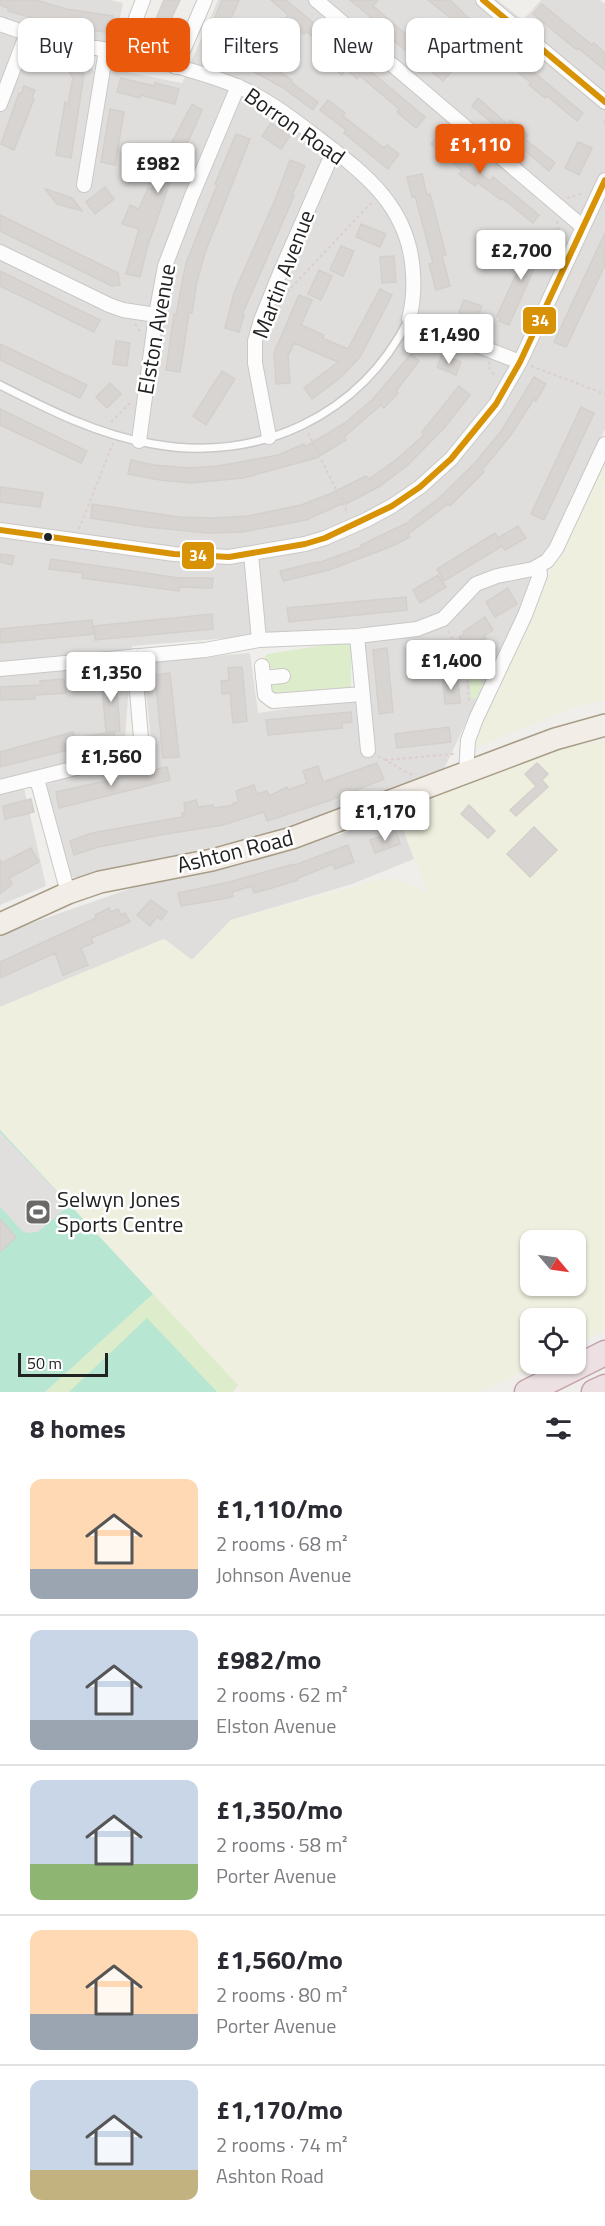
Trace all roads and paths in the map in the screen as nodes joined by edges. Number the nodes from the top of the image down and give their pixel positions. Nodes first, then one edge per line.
1 (143, 0) edge
2 (205, 0) edge
3 (316, 0) edge
4 (483, 0) edge
5 (137, 18) edge
6 (0, 24) edge
7 (18, 30) edge
8 (190, 35) edge
9 (94, 47) edge
10 (106, 50) joint
11 (18, 57) edge
12 (190, 71) edge
13 (238, 86) junction
14 (605, 102) edge
15 (0, 104) edge
16 (334, 150) junction
17 (605, 180) edge
18 (84, 185) dead end
19 (377, 196) dead end
20 (584, 197) dead end
21 (566, 199) dead end
22 (559, 219) dead end
23 (583, 227) junction
24 (564, 238) dead end
25 (0, 252) edge
26 (287, 292) dead end
27 (156, 315) junction
28 (408, 319) junction
29 (490, 362) dead end
30 (520, 362) junction
31 (496, 378) dead end
32 (0, 385) edge
33 (605, 394) edge
34 (132, 403) dead end
35 (111, 422) dead end
36 (307, 431) dead end
37 (269, 437) junction
38 (139, 441) junction
39 (113, 443) dead end
40 (605, 444) edge
41 (350, 516) dead end
42 (0, 530) edge
43 (78, 533) dead end
44 (251, 554) junction
45 (539, 566) junction
46 (448, 631) dead end
47 (357, 636) junction
48 (259, 640) junction
49 (134, 656) junction
50 (0, 669) edge
51 (283, 676) dead end
52 (362, 694) junction
53 (484, 701) junction
54 (605, 724) edge
55 (368, 750) joint
56 (385, 760) junction
57 (466, 763) junction
58 (420, 778) dead end
59 (37, 779) junction
60 (0, 787) edge
61 (68, 893) junction
62 (0, 924) edge
63 (605, 1353) edge
64 (605, 1387) edge
65 (527, 1392) edge
66 (594, 1392) edge

1 - 5 street
2 - 8 street
3 - 23 street
4 - 14 street
6 - 7 street, Borron Road
9 - 10 street, Borron Road
10 - 18 street
11 - 15 street
12 - 13 street, Borron Road
13 - 16 street, Borron Road
13 - 27 street, Elston Avenue
16 - 28 street, Borron Road
16 - 37 street, Martin Avenue
17 - 23 street
19 - 26 path
20 - 21 path
22 - 24 path
23 - 30 street
25 - 27 street
27 - 38 street, Elston Avenue
28 - 30 street
28 - 37 lane
29 - 31 path
30 - 33 path
30 - 44 street
32 - 38 lane
34 - 35 path
36 - 41 path
37 - 38 lane
39 - 43 path
40 - 45 street
42 - 44 street
44 - 48 street
45 - 47 street
45 - 53 street
46 - 53 path
47 - 48 street
47 - 52 street
48 - 49 street
49 - 50 street
49 - 59 street
51 - 52 street
52 - 55 street
53 - 57 street
54 - 57 main road, Ashton Road
55 - 56 path
56 - 57 path
56 - 58 path
57 - 61 main road, Ashton Road
59 - 60 street
59 - 61 street
61 - 62 main road, Ashton Road
63 - 65 highway
64 - 66 highway

